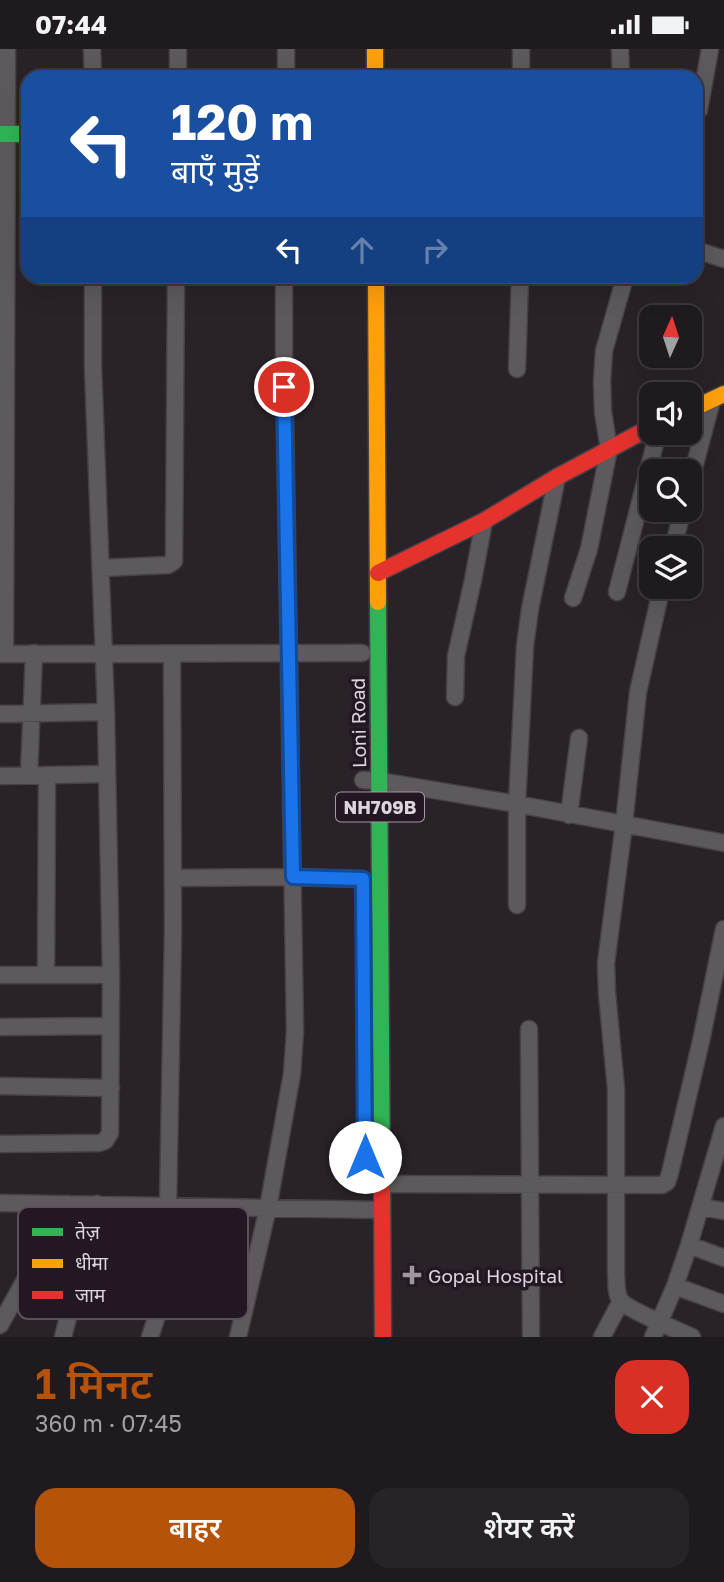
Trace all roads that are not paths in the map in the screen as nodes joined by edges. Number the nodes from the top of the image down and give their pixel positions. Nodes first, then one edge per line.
1 (6, 49) edge
2 (92, 49) edge
3 (178, 49) edge
4 (286, 49) edge
5 (375, 49) edge
6 (521, 49) edge
7 (621, 49) edge
8 (710, 49) edge
9 (93, 70) edge
10 (178, 70) edge
11 (286, 70) edge
12 (375, 70) edge
13 (521, 70) edge
14 (621, 70) edge
15 (703, 88) edge
16 (3, 134) edge
17 (21, 134) edge
18 (703, 252) edge
19 (724, 259) edge
20 (93, 284) edge
21 (176, 284) edge
22 (284, 284) edge
23 (376, 284) edge
24 (520, 284) edge
25 (623, 284) edge
26 (517, 369) dead end
27 (718, 397) edge
28 (702, 404) edge
29 (639, 434) edge
30 (656, 445) edge
31 (608, 449) junction
32 (698, 459) edge
33 (557, 477) junction
34 (484, 521) junction
35 (101, 568) junction
36 (378, 573) junction
37 (617, 592) dead end
38 (573, 598) dead end
39 (660, 599) edge
40 (34, 653) junction
41 (289, 653) junction
42 (362, 653) dead end
43 (2, 654) edge
44 (104, 654) junction
45 (172, 654) junction
46 (454, 697) dead end
47 (106, 712) junction
48 (31, 713) junction
49 (0, 714) edge
50 (579, 738) dead end
51 (107, 774) junction
52 (29, 775) junction
53 (47, 775) junction
54 (0, 776) edge
55 (363, 780) dead end
56 (380, 781) junction
57 (517, 804) junction
58 (569, 815) junction
59 (624, 824) junction
60 (724, 843) edge
61 (293, 877) junction
62 (173, 878) junction
63 (363, 879) dead end
64 (517, 905) dead end
65 (724, 929) edge
66 (46, 974) junction
67 (0, 975) edge
68 (111, 975) junction
69 (111, 1026) junction
70 (0, 1027) edge
71 (529, 1029) dead end
72 (0, 1086) edge
73 (111, 1088) junction
74 (724, 1126) edge
75 (0, 1144) edge
76 (365, 1177) joint
77 (382, 1185) junction
78 (617, 1185) junction
79 (531, 1186) junction
80 (0, 1203) edge
81 (67, 1204) junction
82 (97, 1205) joint
83 (168, 1206) junction
84 (65, 1207) edge
85 (218, 1207) edge
86 (701, 1207) junction
87 (248, 1208) edge
88 (268, 1208) junction
89 (382, 1210) junction
90 (724, 1212) edge
91 (365, 1216) junction
92 (689, 1245) junction
93 (724, 1258) edge
94 (675, 1286) junction
95 (18, 1292) edge
96 (248, 1294) edge
97 (621, 1301) junction
98 (724, 1304) edge
99 (68, 1319) edge
100 (156, 1319) edge
101 (242, 1319) edge
102 (659, 1321) junction
103 (0, 1325) edge
104 (63, 1337) edge
105 (150, 1337) edge
106 (238, 1337) edge
107 (383, 1337) edge
108 (531, 1337) edge
109 (602, 1337) edge
110 (653, 1337) edge
111 (692, 1337) edge

1 - 16 street
2 - 9 street
3 - 10 street
4 - 11 street
5 - 12 main road
6 - 13 street
7 - 14 street
8 - 15 street
16 - 17 main road
16 - 43 street
18 - 19 street
20 - 35 street
21 - 35 street
22 - 41 street
23 - 36 main road, Loni Road / NH709B
24 - 26 street
25 - 31 street
27 - 28 main road
27 - 32 street
29 - 31 main road
30 - 37 street
31 - 33 main road
31 - 38 street
33 - 34 main road
33 - 57 street
34 - 36 main road
34 - 46 street
35 - 44 street
36 - 56 main road, Loni Road / NH709B
39 - 59 street
40 - 43 street
40 - 44 street
40 - 48 street
41 - 42 street
41 - 45 street
41 - 61 street
44 - 45 street
44 - 47 street
45 - 62 street
47 - 48 street
47 - 51 street
48 - 49 street
48 - 52 street
50 - 58 street
51 - 53 street
51 - 68 street
52 - 53 street
52 - 54 street
53 - 66 street
55 - 56 street
56 - 57 street
56 - 77 main road, Loni Road / NH709B
57 - 58 street
57 - 64 street
58 - 59 street
59 - 60 street
59 - 78 street
61 - 62 street
61 - 63 street
61 - 88 street
62 - 83 street
65 - 78 street
66 - 67 street
66 - 68 street
68 - 69 street
69 - 70 street
69 - 73 street
71 - 79 street
72 - 73 street
73 - 75 street
74 - 86 street
76 - 77 street
76 - 91 main road
77 - 79 street
77 - 89 main road, Loni Road / NH709B
78 - 79 street
78 - 97 street
79 - 108 street
80 - 81 street
81 - 82 street
81 - 84 street
82 - 83 street
83 - 85 street
86 - 90 street
86 - 92 street
87 - 88 street
88 - 91 street
88 - 96 street
89 - 91 street
89 - 107 main road, Loni Road / NH709B
92 - 93 street
92 - 94 street
94 - 98 street
94 - 102 street
95 - 103 street
97 - 102 street
97 - 109 street
99 - 104 street
100 - 105 street
101 - 106 street
102 - 110 street
102 - 111 street

